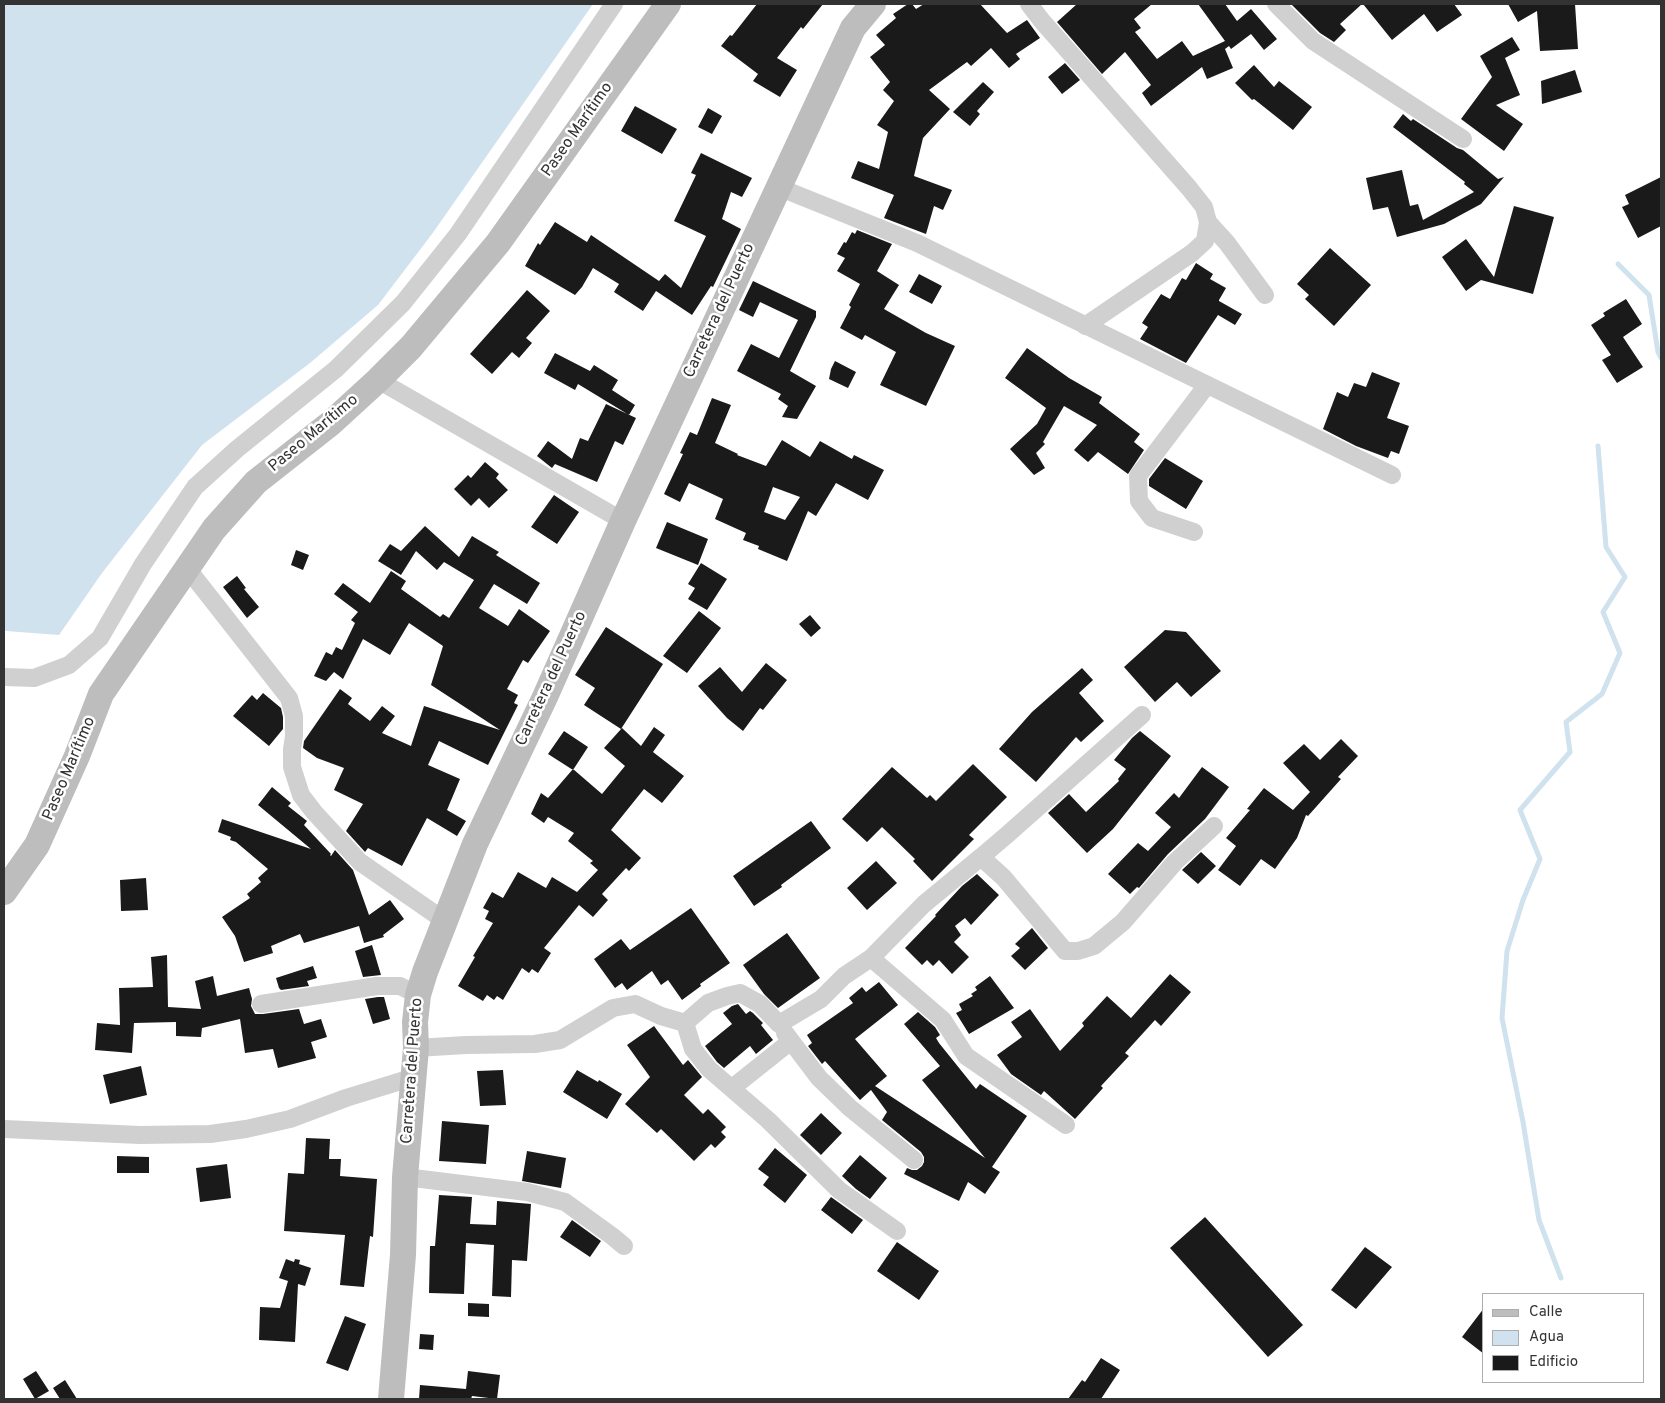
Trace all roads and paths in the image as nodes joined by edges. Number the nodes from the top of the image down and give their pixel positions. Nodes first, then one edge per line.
1 (614, 4) edge
2 (668, 4) edge
3 (873, 4) edge
4 (1029, 4) edge
5 (1276, 4) edge
6 (1463, 140) dead end
7 (778, 187) junction
8 (1208, 222) junction
9 (1264, 295) dead end
10 (1086, 326) junction
11 (378, 380) junction
12 (1207, 385) junction
13 (1392, 475) dead end
14 (623, 520) junction
15 (1194, 532) dead end
16 (187, 568) junction
17 (4, 677) edge
18 (1142, 715) dead end
19 (1214, 826) dead end
20 (981, 857) junction
21 (4, 892) edge
22 (445, 921) junction
23 (871, 958) junction
24 (418, 995) junction
25 (261, 1004) dead end
26 (685, 1023) junction
27 (779, 1024) junction
28 (791, 1041) junction
29 (416, 1048) junction
30 (414, 1077) junction
31 (732, 1088) junction
32 (1066, 1125) dead end
33 (4, 1129) edge
34 (914, 1160) dead end
35 (405, 1177) junction
36 (897, 1231) dead end
37 (624, 1246) dead end
38 (391, 1399) edge

1 - 17 street
2 - 11 main road, Paseo Marítimo
3 - 7 main road, Carretera del Puerto
4 - 8 street
5 - 6 street
7 - 10 street
7 - 14 main road, Carretera del Puerto
8 - 9 street
8 - 10 street
10 - 12 street
11 - 14 street
11 - 16 main road, Paseo Marítimo
12 - 13 street
12 - 15 street
14 - 22 main road, Carretera del Puerto
16 - 21 main road, Paseo Marítimo
16 - 22 street
18 - 20 street
19 - 20 street
20 - 23 street
22 - 24 main road, Carretera del Puerto
23 - 27 street
23 - 32 street
24 - 25 street
24 - 29 main road, Carretera del Puerto
26 - 27 street
26 - 29 street
26 - 31 street
27 - 28 street
28 - 31 street
28 - 34 street
29 - 30 main road, Carretera del Puerto
30 - 33 street
30 - 35 main road, Carretera del Puerto
31 - 36 street
35 - 37 street
35 - 38 main road, Carretera del Puerto

